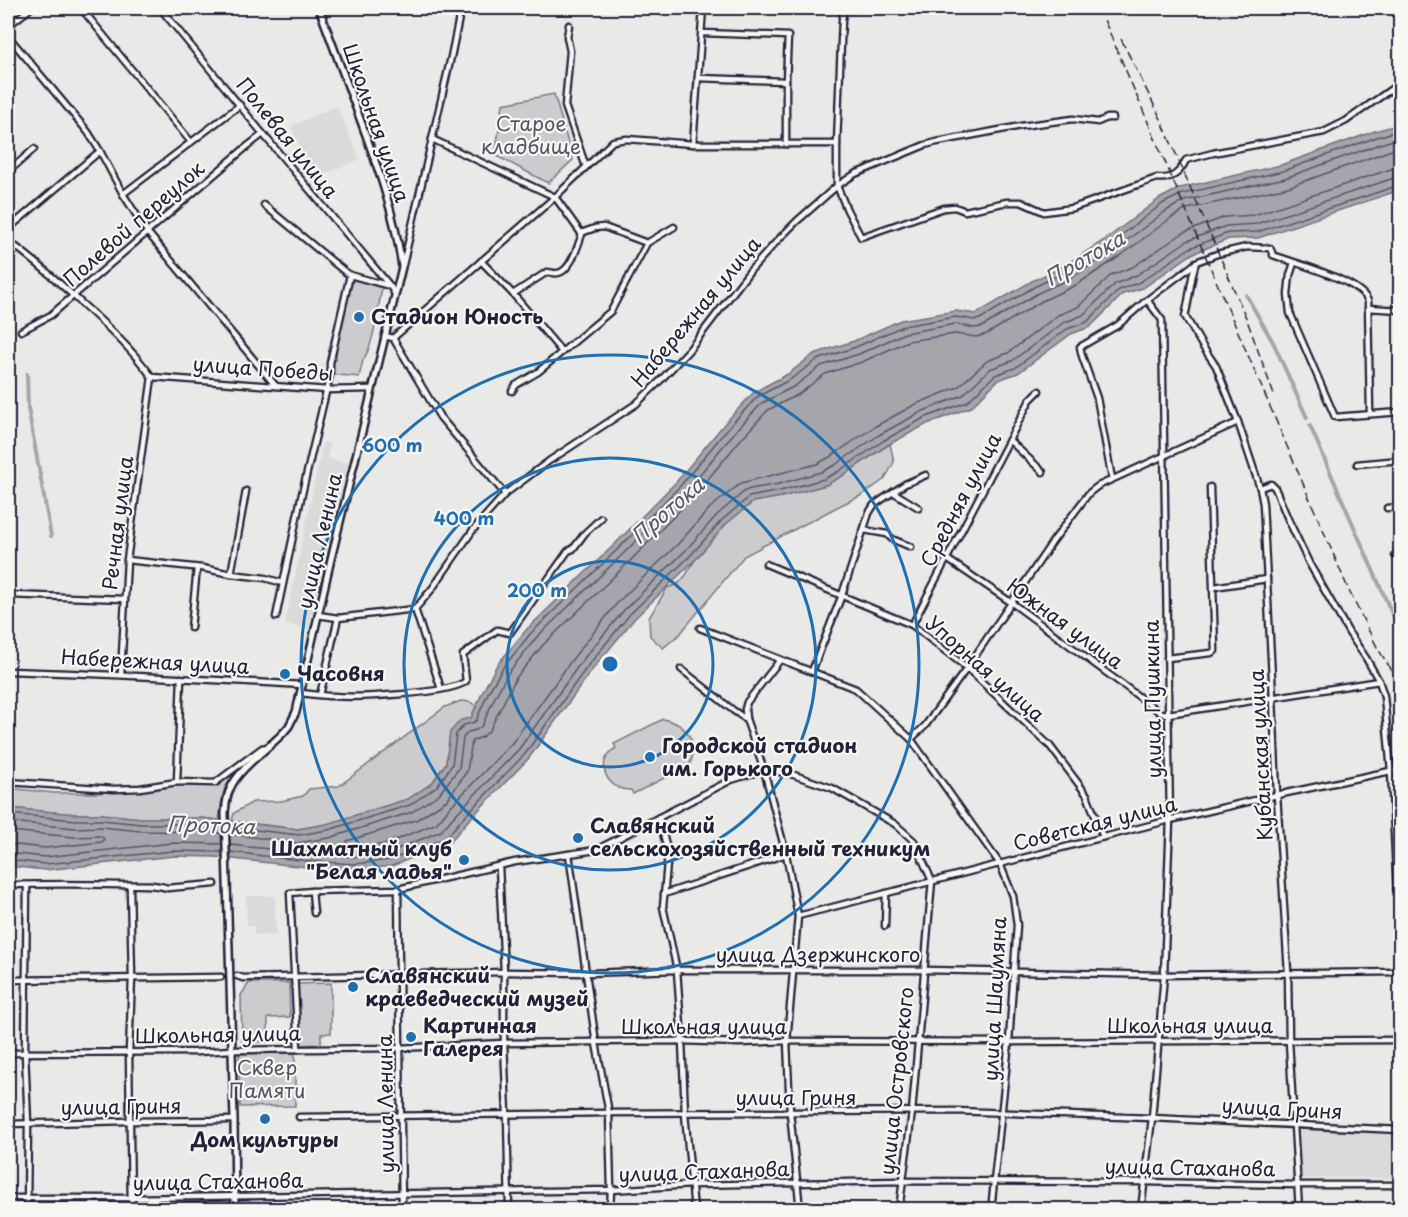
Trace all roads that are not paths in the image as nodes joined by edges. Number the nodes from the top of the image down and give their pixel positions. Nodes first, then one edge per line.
1 (31, 8) edge
2 (81, 8) edge
3 (160, 8) edge
4 (319, 8) edge
5 (461, 8) edge
6 (703, 8) edge
7 (844, 8) edge
8 (569, 25) dead end
9 (8, 26) edge
10 (702, 33) junction
11 (8, 36) edge
12 (698, 78) junction
13 (786, 81) junction
14 (1401, 83) edge
15 (240, 105) junction
16 (1113, 118) dead end
17 (263, 134) junction
18 (432, 139) junction
19 (191, 142) junction
20 (693, 144) junction
21 (786, 144) junction
22 (837, 144) junction
23 (34, 149) dead end
24 (100, 151) junction
25 (586, 167) junction
26 (8, 172) edge
27 (837, 186) junction
28 (123, 194) junction
29 (555, 197) junction
30 (264, 205) dead end
31 (674, 227) dead end
32 (8, 229) edge
33 (148, 233) junction
34 (581, 233) junction
35 (8, 241) edge
36 (647, 243) junction
37 (403, 250) junction
38 (481, 261) junction
39 (1196, 262) junction
40 (1294, 262) junction
41 (402, 267) joint
42 (350, 275) junction
43 (390, 286) junction
44 (395, 294) junction
45 (513, 294) junction
46 (74, 296) junction
47 (1148, 300) junction
48 (1368, 308) junction
49 (1401, 310) edge
50 (21, 331) dead end
51 (385, 336) junction
52 (393, 338) junction
53 (562, 352) junction
54 (152, 376) junction
55 (275, 385) junction
56 (372, 389) junction
57 (327, 390) junction
58 (512, 391) dead end
59 (1039, 391) dead end
60 (1401, 411) edge
61 (1370, 413) junction
62 (1238, 422) junction
63 (1009, 440) junction
64 (1165, 454) junction
65 (1401, 460) edge
66 (1357, 464) dead end
67 (1043, 472) dead end
68 (926, 475) dead end
69 (1112, 479) junction
70 (1210, 487) dead end
71 (1260, 488) junction
72 (246, 491) dead end
73 (893, 492) junction
74 (505, 494) junction
75 (1401, 507) edge
76 (919, 508) dead end
77 (1387, 508) dead end
78 (601, 518) dead end
79 (864, 530) junction
80 (912, 547) dead end
81 (947, 559) junction
82 (127, 560) junction
83 (766, 564) dead end
84 (197, 568) junction
85 (231, 574) junction
86 (1267, 579) junction
87 (284, 583) junction
88 (1214, 587) junction
89 (8, 595) edge
90 (842, 595) junction
91 (124, 598) junction
92 (1012, 603) junction
93 (415, 609) junction
94 (318, 615) junction
95 (276, 617) dead end
96 (338, 618) junction
97 (912, 625) junction
98 (191, 628) dead end
99 (700, 628) dead end
100 (1167, 658) junction
101 (780, 660) junction
102 (967, 668) junction
103 (681, 669) dead end
104 (8, 671) edge
105 (812, 671) junction
106 (121, 675) junction
107 (181, 678) junction
108 (1378, 681) junction
109 (302, 685) junction
110 (441, 689) junction
111 (300, 693) junction
112 (320, 695) junction
113 (1273, 697) junction
114 (1168, 714) junction
115 (746, 719) junction
116 (911, 739) junction
117 (269, 747) junction
118 (1401, 769) edge
119 (764, 770) junction
120 (1391, 771) junction
121 (8, 782) edge
122 (177, 782) junction
123 (1276, 795) junction
124 (659, 817) junction
125 (1170, 820) junction
126 (1103, 837) junction
127 (569, 854) junction
128 (786, 854) junction
129 (1398, 861) edge
130 (1000, 864) junction
131 (499, 866) junction
132 (932, 881) junction
133 (215, 884) dead end
134 (8, 885) edge
135 (27, 885) junction
136 (130, 885) junction
137 (398, 889) junction
138 (312, 891) junction
139 (886, 893) junction
140 (664, 894) junction
141 (314, 913) dead end
142 (1400, 914) edge
143 (798, 916) junction
144 (885, 926) dead end
145 (1401, 956) edge
146 (677, 970) junction
147 (793, 970) junction
148 (924, 970) junction
149 (504, 972) junction
150 (1288, 972) junction
151 (1401, 972) edge
152 (587, 973) junction
153 (1014, 973) junction
154 (400, 975) junction
155 (1164, 975) junction
156 (237, 976) dead end
157 (132, 978) junction
158 (221, 978) dead end
159 (294, 978) junction
160 (26, 979) junction
161 (8, 980) edge
162 (1401, 1040) edge
163 (682, 1041) junction
164 (787, 1041) junction
165 (918, 1041) junction
166 (1159, 1041) junction
167 (1289, 1041) junction
168 (1009, 1042) junction
169 (504, 1043) junction
170 (597, 1043) junction
171 (399, 1048) junction
172 (298, 1049) junction
173 (232, 1050) junction
174 (129, 1052) junction
175 (8, 1053) edge
176 (26, 1053) junction
177 (790, 1112) junction
178 (912, 1112) junction
179 (609, 1113) junction
180 (1002, 1113) junction
181 (685, 1114) junction
182 (507, 1115) junction
183 (401, 1116) junction
184 (298, 1118) dead end
185 (1152, 1118) junction
186 (234, 1120) junction
187 (130, 1121) junction
188 (28, 1123) junction
189 (8, 1124) edge
190 (1294, 1125) junction
191 (1401, 1130) edge
192 (902, 1181) junction
193 (994, 1181) junction
194 (1143, 1182) junction
195 (797, 1184) junction
196 (692, 1185) junction
197 (1298, 1185) junction
198 (1401, 1185) edge
199 (611, 1190) junction
200 (508, 1191) junction
201 (402, 1193) junction
202 (236, 1196) junction
203 (8, 1198) edge
204 (27, 1198) junction
205 (131, 1198) junction
206 (27, 1209) edge
207 (131, 1209) edge
208 (236, 1209) edge
209 (402, 1209) edge
210 (509, 1209) edge
211 (610, 1209) edge
212 (694, 1209) edge
213 (800, 1209) edge
214 (899, 1209) edge
215 (991, 1209) edge
216 (1141, 1209) edge
217 (1299, 1209) edge

1 - 9 street
2 - 19 street
3 - 15 street, Полевая улица
4 - 37 main road, Школьная улица
5 - 18 street
6 - 10 street
7 - 22 street
8 - 25 street
10 - 12 street
10 - 13 street
11 - 24 street
12 - 13 street
12 - 20 street
13 - 21 street
14 - 27 street
15 - 17 street, Полевая улица
15 - 19 street
16 - 27 street, Набережная улица
17 - 33 street, Полевой переулок
17 - 43 street, Полевая улица
18 - 29 street
18 - 37 street
19 - 28 street
20 - 21 street
20 - 25 street
21 - 22 street
22 - 27 street
23 - 26 street
24 - 28 street
24 - 32 street
25 - 29 street
27 - 74 street, Набережная улица
28 - 33 street
29 - 34 street
29 - 38 street
30 - 42 street
31 - 36 street
33 - 46 street, Полевой переулок
33 - 55 street
34 - 36 street
34 - 45 street
35 - 46 street
36 - 53 street
37 - 41 main road, Школьная улица
38 - 45 street
38 - 52 street
39 - 40 street
39 - 47 street
39 - 62 street, Кубанская улица
40 - 48 street
40 - 61 street
41 - 44 main road, улица Ленина
42 - 43 street
42 - 57 street, улица Ленина
43 - 44 street, Полевая улица
44 - 51 main road, улица Ленина
45 - 53 street
46 - 50 street, Полевой переулок
46 - 54 street
47 - 64 street, улица Пушкина
47 - 69 street
48 - 49 street
48 - 61 street
51 - 52 street
51 - 56 main road, улица Ленина
52 - 74 street
53 - 58 street
54 - 55 street, улица Победы
54 - 82 street, Речная улица
55 - 57 street, улица Победы
56 - 57 street, улица Победы
56 - 94 main road, улица Ленина
57 - 87 street, улица Ленина
59 - 63 street, Средняя улица
60 - 61 street
62 - 64 street
62 - 71 street, Кубанская улица
63 - 67 street
63 - 81 street, Средняя улица
64 - 69 street
64 - 100 street, улица Пушкина
65 - 66 street
68 - 73 street
69 - 92 street
70 - 88 street
71 - 86 street, Кубанская улица
71 - 108 street
72 - 85 street
73 - 76 street
73 - 79 street
74 - 93 street, Набережная улица
75 - 77 street
78 - 110 street
79 - 80 street
79 - 90 street
81 - 92 street, Южная улица
81 - 97 street, Средняя улица
82 - 84 street
82 - 91 street, Речная улица
83 - 90 street, Упорная улица
84 - 85 street
84 - 98 street
85 - 87 street
86 - 88 street
86 - 113 street, Кубанская улица
87 - 95 street, улица Ленина
88 - 100 street
89 - 91 street
90 - 97 street, Упорная улица
90 - 105 street
91 - 106 street, Речная улица
92 - 102 street
92 - 114 street, Южная улица
93 - 96 street
93 - 110 street
94 - 96 street
94 - 109 main road, улица Ленина
96 - 112 street
97 - 102 street, Упорная улица
99 - 101 street, улица Шаумяна
100 - 114 street, улица Пушкина
101 - 105 street, улица Шаумяна
101 - 115 street
102 - 116 street
102 - 126 street, Упорная улица
103 - 115 street
104 - 106 street, Набережная улица
105 - 116 street, улица Шаумяна
106 - 107 street, Набережная улица
107 - 109 street, Набережная улица
107 - 122 street
108 - 113 street
108 - 120 street
109 - 111 main road, улица Ленина
110 - 112 street
111 - 112 street
111 - 117 main road, улица Ленина
113 - 114 street
113 - 123 street, Кубанская улица
114 - 125 street, улица Пушкина
115 - 119 street
116 - 130 street, улица Шаумяна
117 - 122 street
117 - 173 main road, улица Ленина
118 - 120 street, Советская улица
119 - 124 street
119 - 128 street
119 - 132 street, улица Островского
120 - 123 street, Советская улица
120 - 129 street
121 - 122 street
123 - 125 street, Советская улица
123 - 150 street, Кубанская улица
124 - 127 street
124 - 140 street
125 - 126 street, Советская улица
125 - 155 street, улица Пушкина
126 - 130 street, Советская улица
127 - 131 street
127 - 152 street
128 - 140 street
128 - 143 street
129 - 142 street
130 - 132 street, Советская улица
130 - 153 street, улица Шаумяна
131 - 137 street
131 - 149 street
132 - 139 street, Советская улица
132 - 148 street, улица Островского
133 - 136 street
134 - 135 street
135 - 136 street
135 - 160 street
136 - 157 street
137 - 138 street
137 - 154 street, улица Ленина
138 - 141 street
138 - 159 street
139 - 143 street, Советская улица
139 - 144 street
140 - 146 street
142 - 145 street
143 - 147 street
146 - 147 street, улица Дзержинского
146 - 152 street, улица Дзержинского
146 - 163 street
147 - 148 street, улица Дзержинского
147 - 164 street
148 - 153 street, улица Дзержинского
148 - 165 street, улица Островского
149 - 152 street, улица Дзержинского
149 - 154 street, улица Дзержинского
149 - 169 street
150 - 151 street, улица Дзержинского
150 - 155 street, улица Дзержинского
150 - 167 street, Кубанская улица
152 - 170 street
153 - 155 street, улица Дзержинского
153 - 168 street, улица Шаумяна
154 - 159 street, улица Дзержинского
154 - 171 street, улица Ленина
155 - 166 street, улица Пушкина
156 - 159 street, улица Дзержинского
157 - 158 street
157 - 160 street
157 - 174 street
159 - 172 street
160 - 161 street
160 - 176 street
162 - 167 street, Школьная улица
163 - 164 street, Школьная улица
163 - 170 street, Школьная улица
163 - 181 street
164 - 165 street, Школьная улица
164 - 177 street
165 - 168 street, Школьная улица
165 - 178 street, улица Островского
166 - 167 street, Школьная улица
166 - 168 street, Школьная улица
166 - 185 street, улица Пушкина
167 - 190 street, Кубанская улица
168 - 180 street, улица Шаумяна
169 - 170 street, Школьная улица
169 - 171 street, Школьная улица
169 - 182 street
170 - 179 street
171 - 172 street, Школьная улица
171 - 183 street, улица Ленина
172 - 173 street, Школьная улица
173 - 174 street, Школьная улица
173 - 186 main road, улица Ленина
174 - 176 street, Школьная улица
174 - 187 street
175 - 176 street, Школьная улица
176 - 188 street
177 - 178 street, улица Гриня
177 - 181 street, улица Гриня
177 - 195 street
178 - 180 street, улица Гриня
178 - 192 street, улица Островского
179 - 181 street, улица Гриня
179 - 182 street, улица Гриня
179 - 199 street
180 - 185 street, улица Гриня
180 - 193 street, улица Шаумяна
181 - 196 street
182 - 183 street, улица Гриня
182 - 200 street
183 - 184 street, улица Гриня
183 - 201 street, улица Ленина
185 - 190 street, улица Гриня
185 - 194 street, улица Пушкина
186 - 187 street, улица Гриня
186 - 202 main road, улица Ленина
187 - 188 street, улица Гриня
187 - 205 street
188 - 189 street, улица Гриня
188 - 204 street
190 - 191 street, улица Гриня
190 - 197 street, Кубанская улица
192 - 193 street, улица Стаханова
192 - 195 street, улица Стаханова
192 - 214 street, улица Островского
193 - 194 street, улица Стаханова
193 - 215 street, улица Шаумяна
194 - 197 street, улица Стаханова
194 - 216 street, улица Пушкина
195 - 196 street, улица Стаханова
195 - 213 street
196 - 199 street, улица Стаханова
196 - 212 street
197 - 198 street, улица Стаханова
197 - 217 street, Кубанская улица
199 - 200 street, улица Стаханова
199 - 211 street
200 - 201 street, улица Стаханова
200 - 210 street
201 - 202 street, улица Стаханова
201 - 209 street, улица Ленина
202 - 205 street, улица Стаханова
202 - 208 main road, улица Ленина
203 - 204 street, улица Стаханова
204 - 205 street, улица Стаханова
204 - 206 street
205 - 207 street

